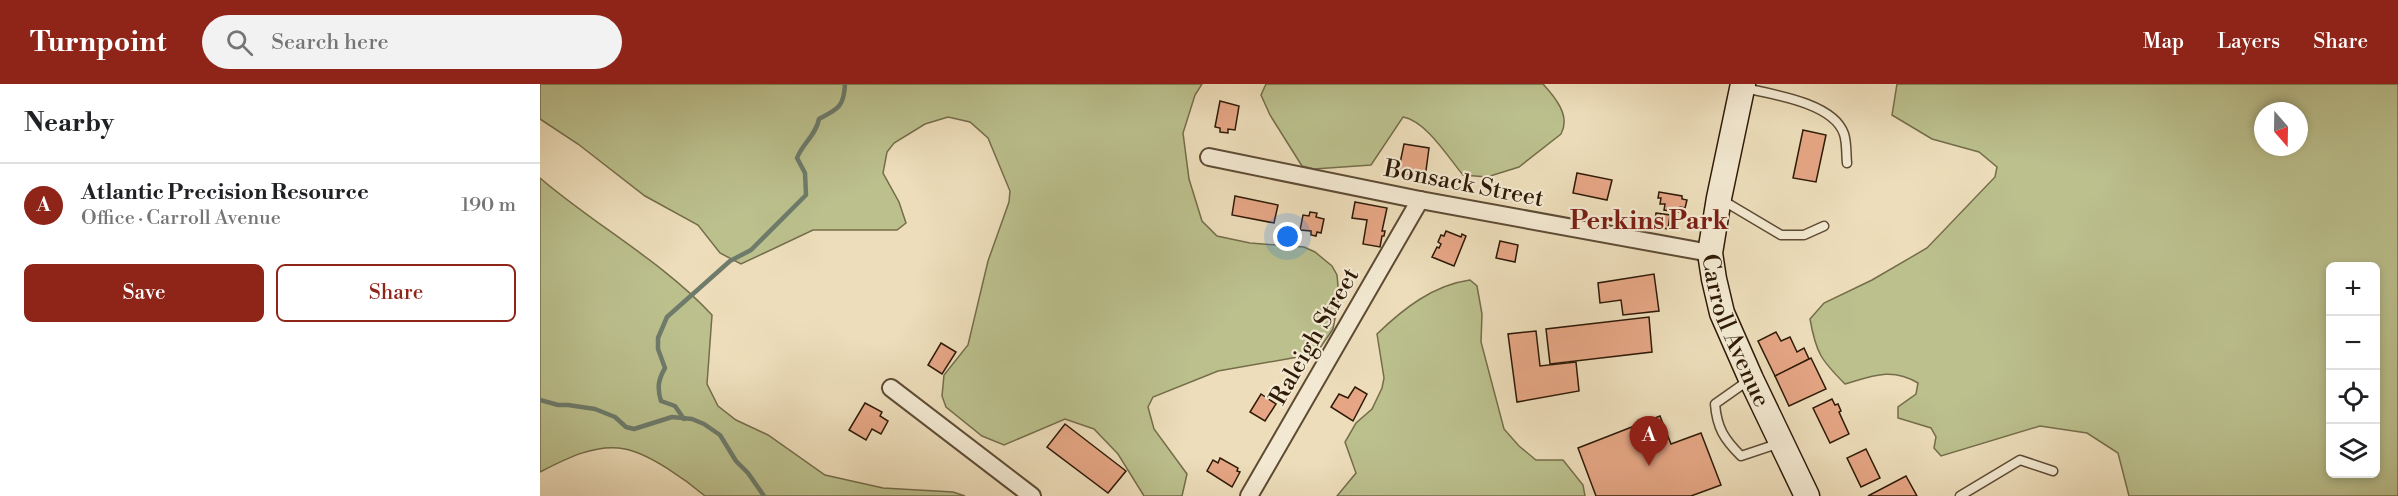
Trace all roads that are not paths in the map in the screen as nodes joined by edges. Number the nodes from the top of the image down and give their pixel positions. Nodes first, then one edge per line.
1 (1742, 86) edge
2 (1209, 157) dead end
3 (1847, 163) dead end
4 (1719, 198) junction
5 (1420, 200) junction
6 (1824, 226) dead end
7 (1710, 253) junction
8 (1751, 379) junction
9 (891, 388) dead end
10 (1781, 443) junction
11 (2053, 471) dead end
12 (1032, 496) edge
13 (1249, 496) edge
14 (1807, 496) edge
15 (1960, 496) edge

1 - 3 lane
1 - 4 street, Carroll Avenue
2 - 5 street, Bonsack Street
4 - 6 lane
4 - 7 street, Carroll Avenue
5 - 7 street, Bonsack Street
5 - 13 street, Raleigh Street
7 - 8 street, Carroll Avenue
8 - 10 street, Carroll Avenue
8 - 10 lane
9 - 12 street
10 - 14 street, Carroll Avenue
11 - 15 lane

